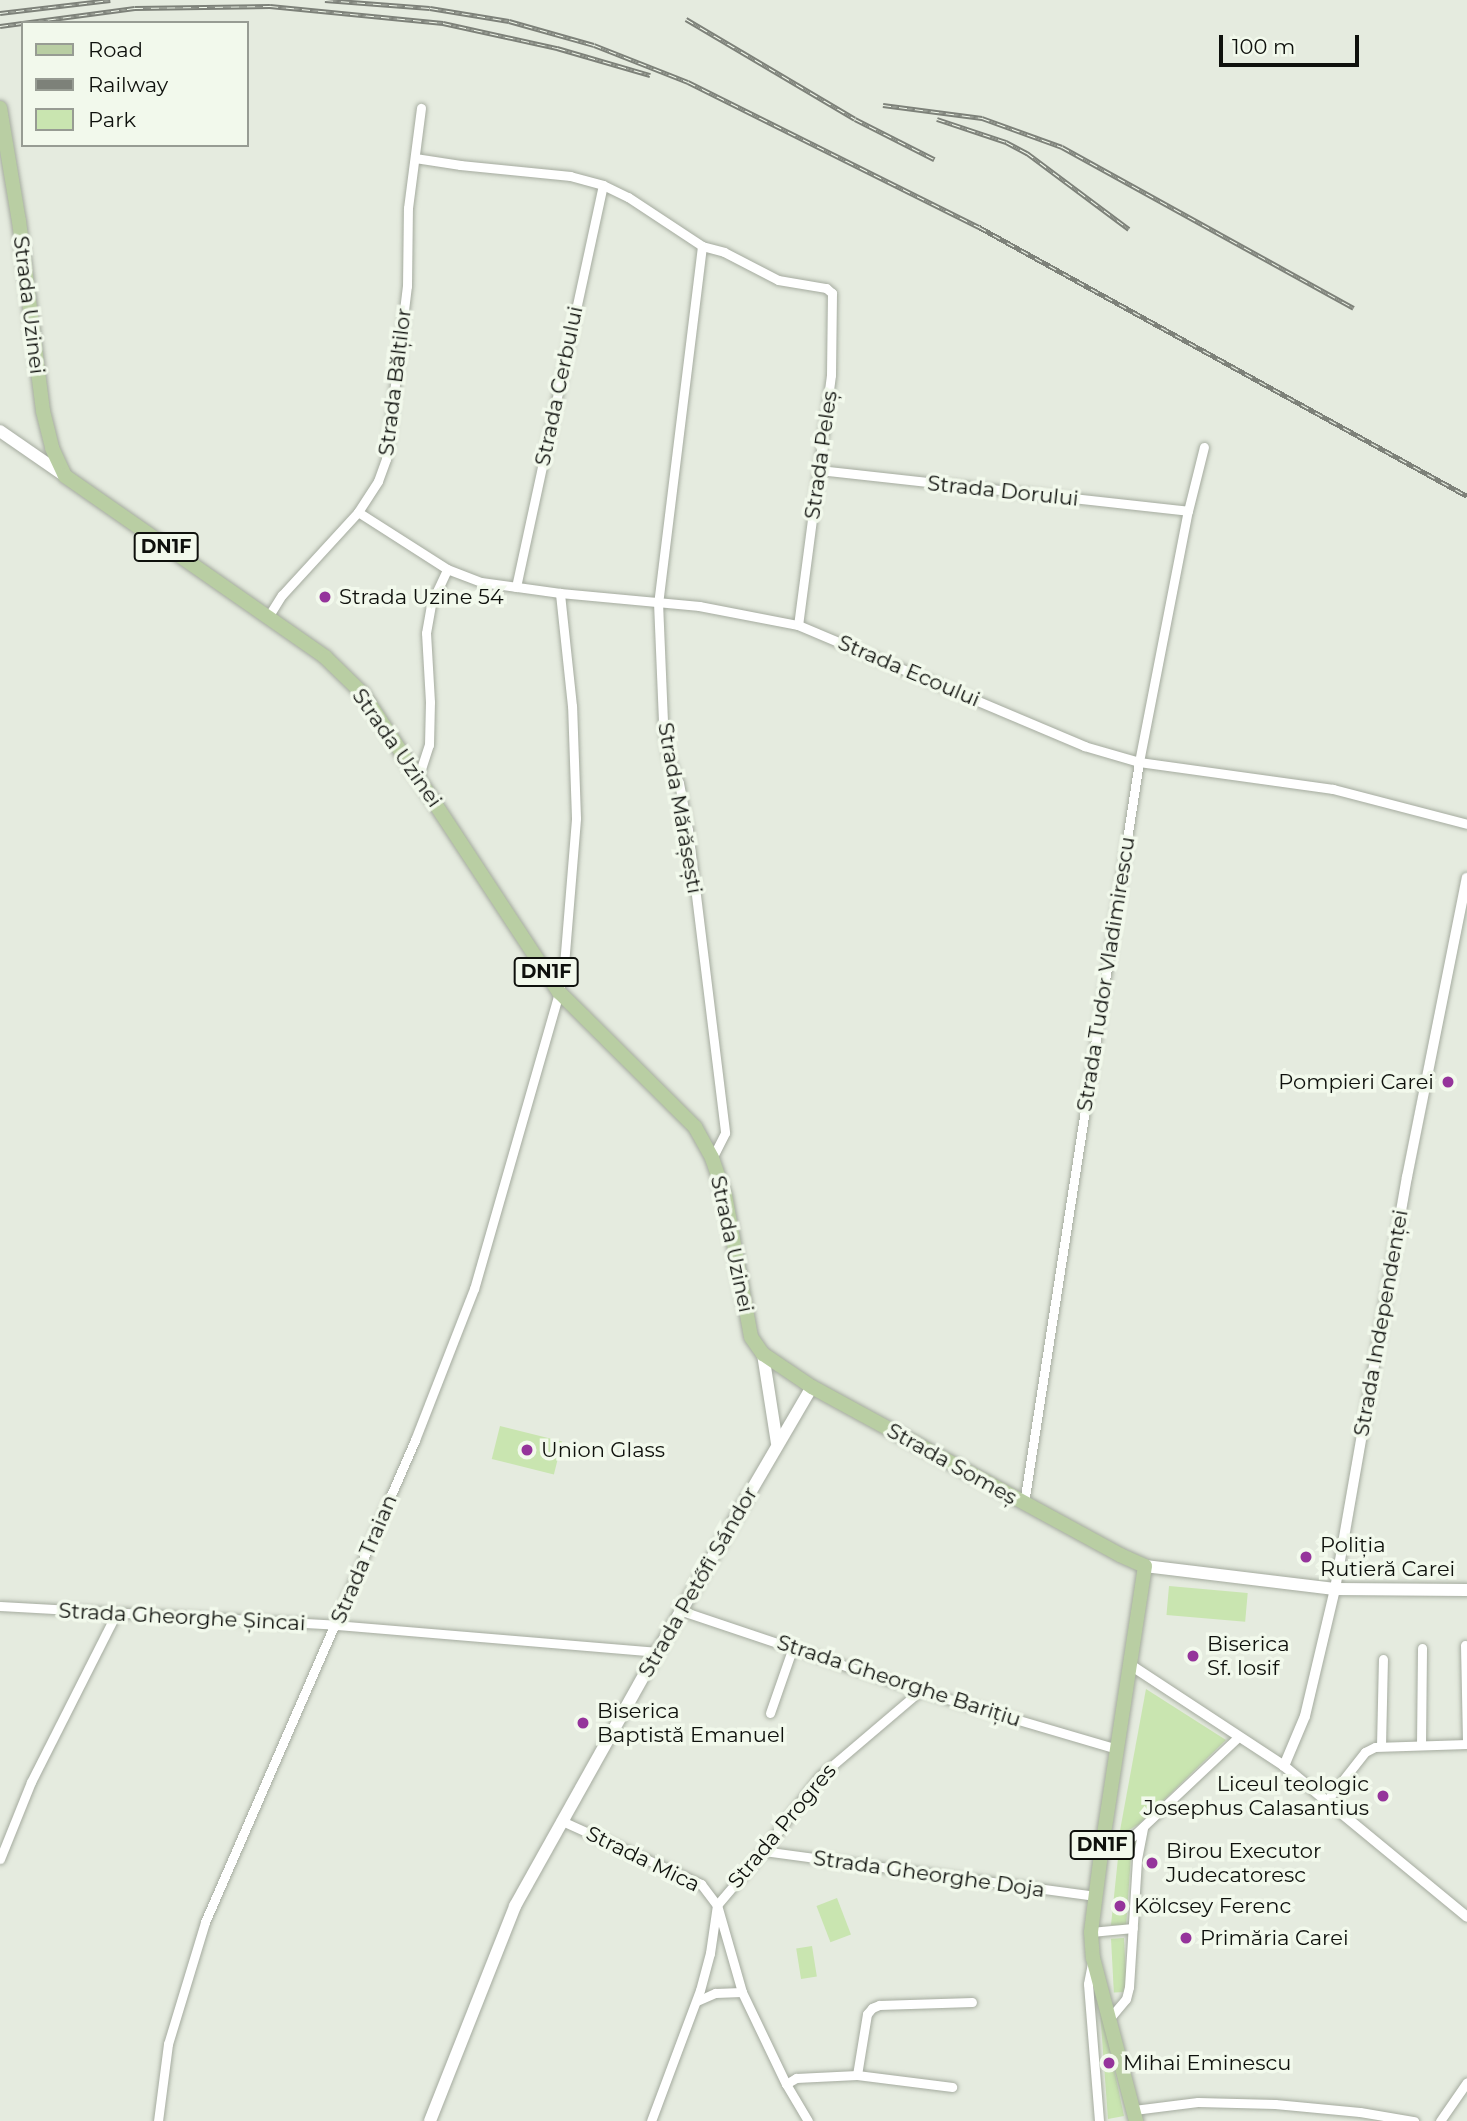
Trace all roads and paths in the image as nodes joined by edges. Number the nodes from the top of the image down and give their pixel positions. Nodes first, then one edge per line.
1 (0, 108) edge
2 (421, 108) dead end
3 (415, 158) junction
4 (603, 186) junction
5 (702, 246) junction
6 (0, 431) edge
7 (1204, 447) dead end
8 (819, 470) junction
9 (65, 476) junction
10 (1188, 511) junction
11 (358, 512) junction
12 (447, 569) junction
13 (516, 587) junction
14 (560, 593) junction
15 (658, 602) junction
16 (268, 617) junction
17 (798, 625) junction
18 (1139, 762) junction
19 (419, 775) junction
20 (1467, 824) edge
21 (1467, 878) edge
22 (559, 992) junction
23 (712, 1158) junction
24 (763, 1353) junction
25 (812, 1387) junction
26 (777, 1443) junction
27 (1024, 1503) junction
28 (1145, 1566) junction
29 (1335, 1590) junction
30 (1467, 1590) edge
31 (0, 1606) edge
32 (682, 1611) junction
33 (116, 1614) junction
34 (336, 1625) junction
35 (1465, 1645) dead end
36 (793, 1647) junction
37 (1422, 1647) dead end
38 (657, 1652) junction
39 (1383, 1659) dead end
40 (1132, 1666) junction
41 (920, 1691) junction
42 (770, 1713) dead end
43 (1239, 1736) junction
44 (1467, 1744) edge
45 (1381, 1745) junction
46 (1422, 1745) junction
47 (1117, 1749) junction
48 (1284, 1766) junction
49 (1328, 1799) junction
50 (562, 1821) junction
51 (1143, 1827) junction
52 (1101, 1846) junction
53 (763, 1851) junction
54 (0, 1859) edge
55 (1095, 1896) junction
56 (717, 1905) junction
57 (1467, 1917) edge
58 (1133, 1928) junction
59 (1091, 1933) junction
60 (1093, 1958) junction
61 (742, 1992) junction
62 (697, 2001) junction
63 (972, 2002) dead end
64 (1109, 2019) junction
65 (857, 2075) junction
66 (1467, 2082) edge
67 (786, 2084) junction
68 (951, 2087) dead end
69 (1135, 2116) edge
70 (158, 2121) edge
71 (430, 2121) edge
72 (651, 2121) edge
73 (808, 2121) edge
74 (1099, 2121) edge
75 (1414, 2121) edge
76 (1440, 2121) edge

1 - 9 main road, Strada Uzinei
2 - 3 street, Strada Bălților
3 - 4 street
3 - 11 street, Strada Bălților
4 - 5 street
4 - 13 street, Strada Cerbului
5 - 8 street, Strada Peleș
5 - 15 street, Strada Mărășești
6 - 9 main road
7 - 10 street, Strada Tudor Vladimirescu
8 - 10 street, Strada Dorului
8 - 17 street, Strada Peleș
9 - 16 main road, Strada Uzinei / DN1F
10 - 18 street, Strada Tudor Vladimirescu
11 - 12 street, Strada Ecoului
11 - 16 street, Strada Bălților
12 - 13 street, Strada Ecoului
12 - 19 street
13 - 14 street, Strada Ecoului
14 - 15 street, Strada Ecoului
14 - 22 street, Strada Traian
15 - 17 street, Strada Ecoului
15 - 23 street, Strada Mărășești
16 - 19 main road, Strada Uzinei / DN1F
17 - 18 street, Strada Ecoului
18 - 20 street, Strada Ecoului
18 - 27 street, Strada Tudor Vladimirescu
19 - 22 main road, Strada Uzinei / DN1F
21 - 29 street, Strada Independenței
22 - 23 main road, Strada Uzinei / DN1F
22 - 34 street, Strada Traian
23 - 24 main road, Strada Uzinei / DN1F
24 - 25 main road, Strada Someș / DN1F
24 - 26 main road
25 - 26 main road, Strada Petőfi Sándor
25 - 27 main road, Strada Someș / DN1F
26 - 32 main road, Strada Petőfi Sándor
27 - 28 main road, Strada Someș / DN1F
28 - 29 main road
28 - 40 main road, DN1F
29 - 30 main road
29 - 48 street, Strada Independenței
31 - 33 street, Strada Gheorghe Șincai
32 - 36 street, Strada Gheorghe Barițiu
32 - 38 main road, Strada Petőfi Sándor
33 - 34 street, Strada Gheorghe Șincai
33 - 54 street
34 - 38 street, Strada Gheorghe Șincai
34 - 70 street, Strada Traian
35 - 44 street
36 - 41 street, Strada Gheorghe Barițiu
36 - 42 street
37 - 46 street
38 - 50 main road, Strada Petőfi Sándor
39 - 45 street
40 - 43 street
40 - 47 main road, DN1F
41 - 47 street, Strada Gheorghe Barițiu
41 - 53 street, Strada Progres
43 - 48 street
43 - 51 street
44 - 46 street
45 - 46 street
45 - 49 street
47 - 52 main road, DN1F
48 - 49 street
49 - 57 street
50 - 56 street, Strada Mica
50 - 71 main road, Strada Petőfi Sándor
51 - 52 street
51 - 58 street
52 - 55 main road, DN1F
53 - 55 street, Strada Gheorghe Doja
53 - 56 street, Strada Progres
55 - 59 main road, DN1F
56 - 61 street, Strada Progres
56 - 62 street
58 - 59 street
58 - 64 street
59 - 60 main road, DN1F
60 - 64 main road, DN1F
60 - 74 street
61 - 62 street
61 - 67 street, Strada Progres
62 - 72 street
63 - 65 street
64 - 69 main road, DN1F
65 - 67 street
65 - 68 street
66 - 76 street
67 - 73 street, Strada Progres
69 - 75 street

